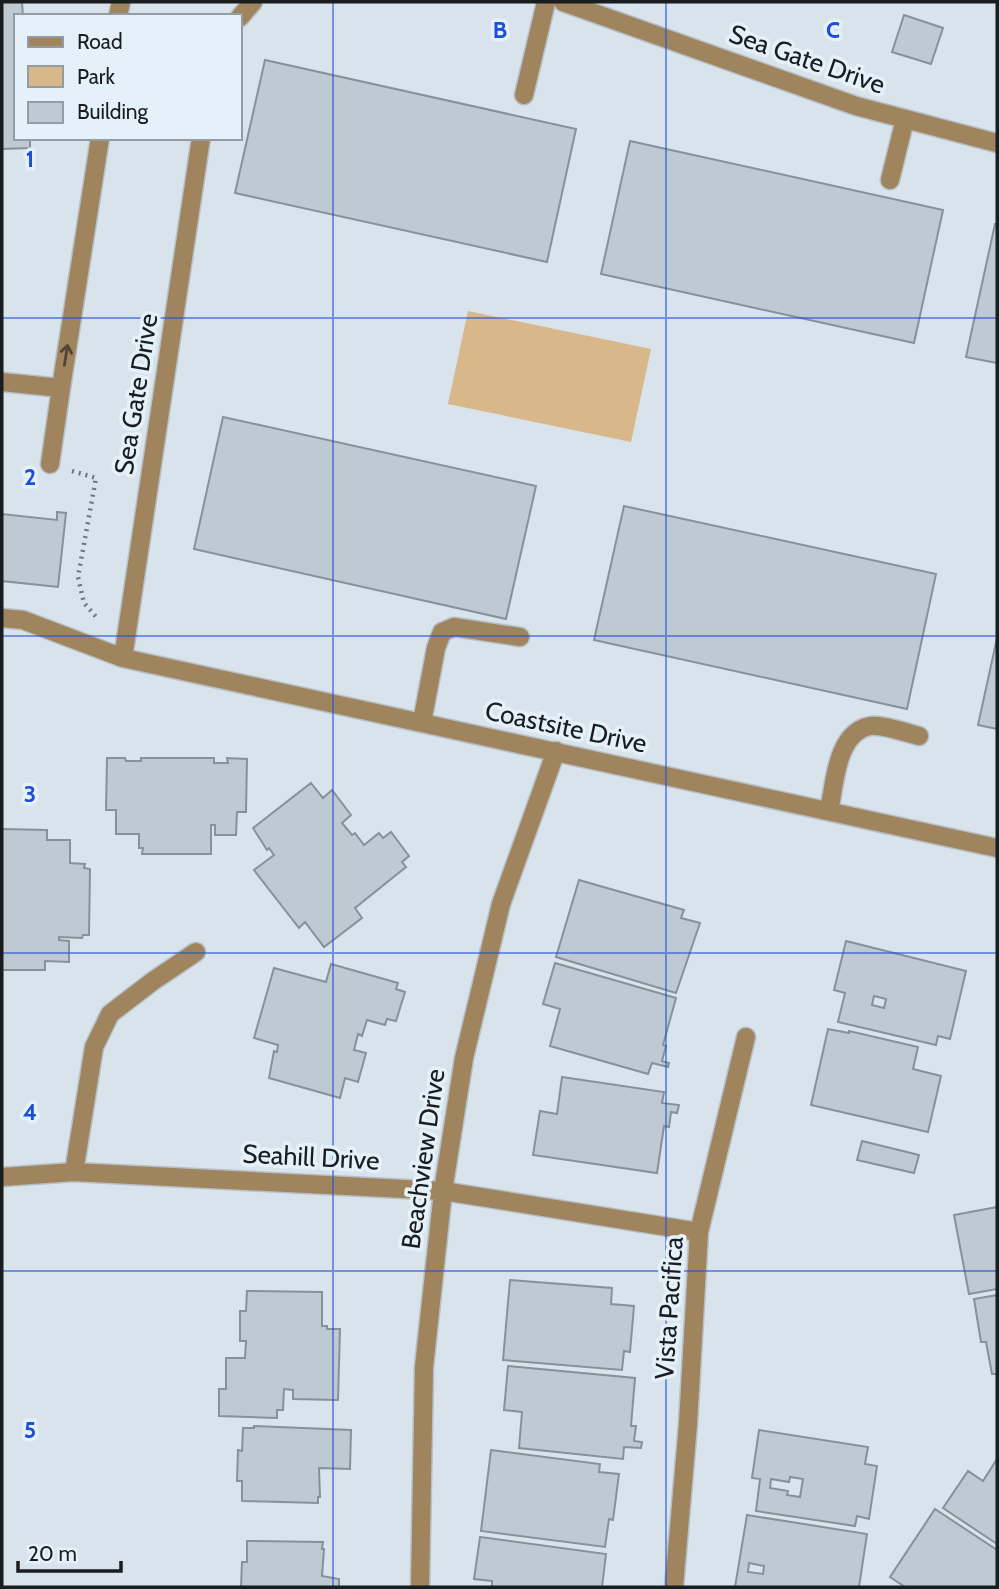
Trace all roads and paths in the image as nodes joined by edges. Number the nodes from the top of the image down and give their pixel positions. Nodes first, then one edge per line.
1 (546, 2) edge
2 (563, 2) edge
3 (524, 95) dead end
4 (905, 119) junction
5 (100, 140) edge
6 (201, 140) edge
7 (997, 143) edge
8 (890, 180) dead end
9 (2, 382) edge
10 (61, 388) junction
11 (50, 464) joint
12 (84, 603) dead end
13 (2, 618) edge
14 (520, 637) dead end
15 (123, 658) junction
16 (422, 722) junction
17 (919, 736) dead end
18 (556, 751) junction
19 (829, 811) junction
20 (997, 848) edge
21 (196, 952) dead end
22 (746, 1037) dead end
23 (74, 1172) junction
24 (2, 1177) edge
25 (443, 1191) junction
26 (699, 1232) junction
27 (420, 1587) edge
28 (674, 1587) edge

1 - 3 street
2 - 4 street, Sea Gate Drive
4 - 7 street, Sea Gate Drive
4 - 8 street
10 -> 5 street
6 - 15 street, Sea Gate Drive
9 - 10 street
10 - 11 street
11 - 12 path
13 - 15 street, Coastsite Drive
14 - 16 street
15 - 16 street, Coastsite Drive
16 - 18 street, Coastsite Drive
17 - 19 street
18 - 19 street, Coastsite Drive
18 - 25 street, Beachview Drive
19 - 20 street, Coastsite Drive
21 - 23 street
22 - 26 street, Vista Pacifica
23 - 24 street, Seahill Drive
23 - 25 street, Seahill Drive
25 - 26 street, Seahill Drive
25 - 27 street, Beachview Drive
26 - 28 street, Vista Pacifica

